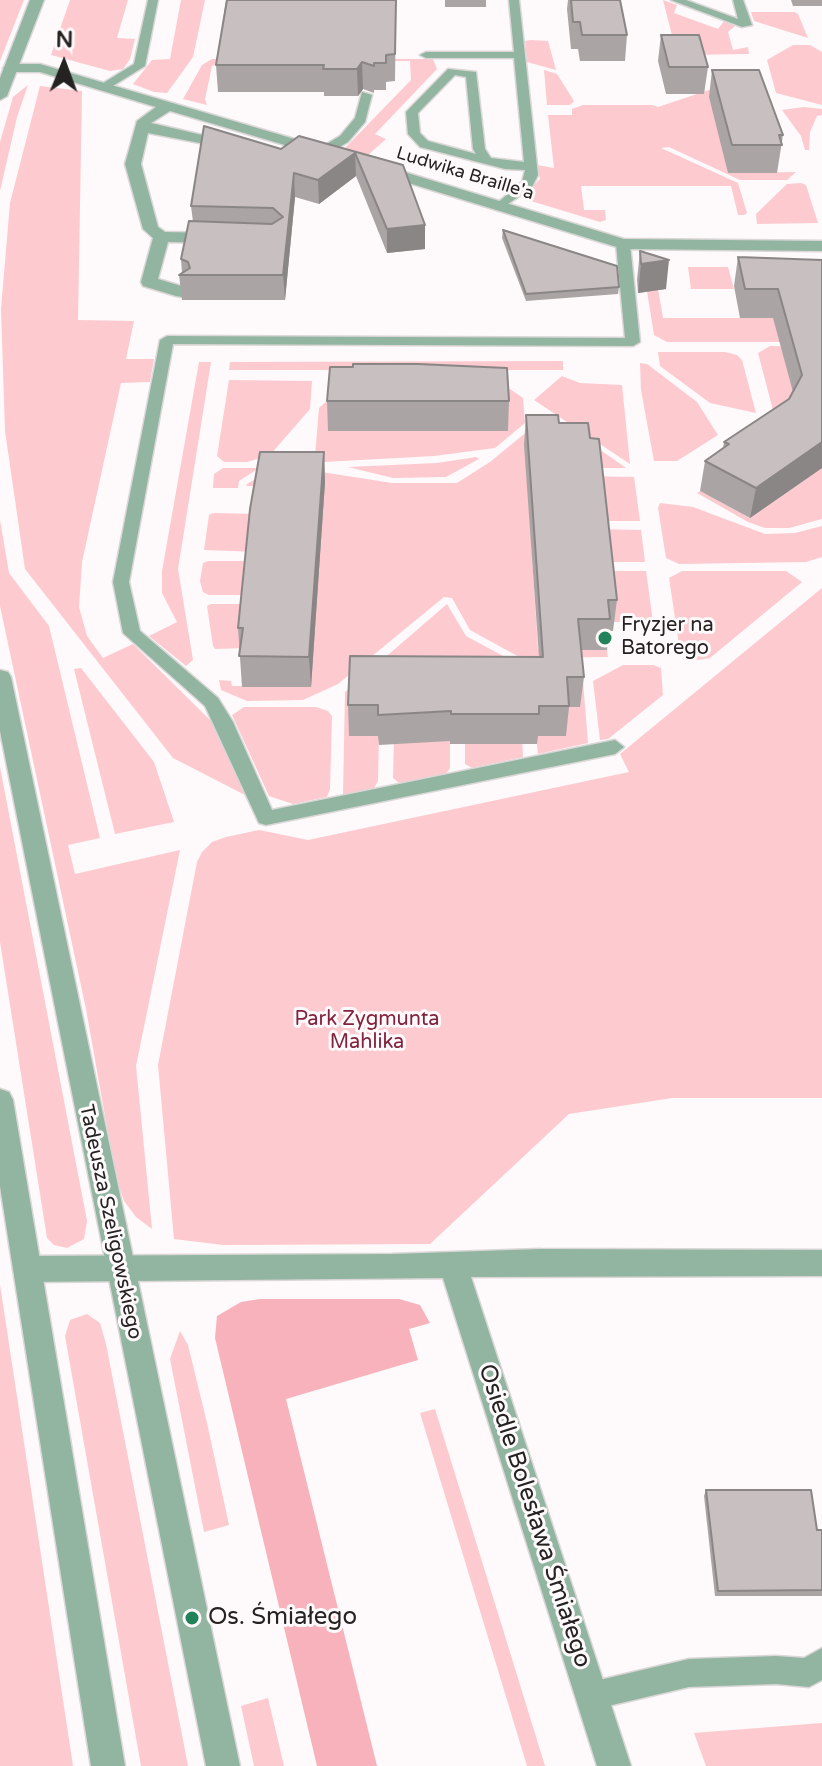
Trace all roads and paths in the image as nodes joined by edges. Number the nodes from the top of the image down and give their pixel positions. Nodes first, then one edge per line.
1 (37, 0) edge
2 (153, 0) edge
3 (514, 0) edge
4 (676, 0) edge
5 (738, 0) edge
6 (426, 55) dead end
7 (520, 55) junction
8 (10, 68) junction
9 (104, 87) junction
10 (366, 95) edge
11 (0, 96) edge
12 (167, 106) junction
13 (142, 127) junction
14 (210, 141) edge
15 (329, 154) joint
16 (486, 160) junction
17 (367, 165) edge
18 (531, 166) junction
19 (501, 205) junction
20 (161, 237) junction
21 (232, 239) edge
22 (623, 244) junction
23 (822, 246) edge
24 (182, 292) edge
25 (0, 677) edge
26 (615, 747) dead end
27 (0, 1100) edge
28 (822, 1263) edge
29 (453, 1266) junction
30 (27, 1269) junction
31 (120, 1269) junction
32 (822, 1662) edge
33 (591, 1696) junction
34 (108, 1766) edge
35 (223, 1766) edge
36 (614, 1766) edge

1 - 8 street
2 - 9 lane
3 - 7 lane
4 - 5 lane
6 - 7 lane
7 - 18 lane
8 - 9 street
8 - 11 street
9 - 12 street
10 - 15 lane
12 - 13 street
12 - 15 street
13 - 14 street
13 - 20 street
16 - 16 lane
16 - 18 lane
17 - 19 street, Ludwika Braille'a
18 - 19 lane
19 - 22 street, Ludwika Braille'a
20 - 21 street
20 - 24 street
22 - 23 street, Ludwika Braille'a
22 - 26 lane
25 - 31 street, Tadeusza Szeligowskiego
27 - 30 street
28 - 29 street
29 - 31 street
29 - 33 street, Osiedle Bolesława Śmiałego
30 - 31 street
30 - 34 street
31 - 35 street, Tadeusza Szeligowskiego
32 - 33 lane
33 - 36 street, Osiedle Bolesława Śmiałego

